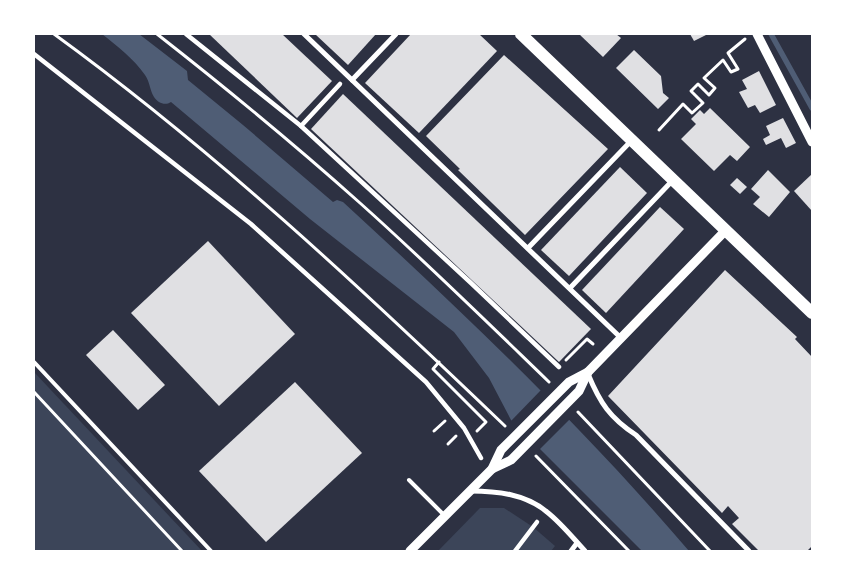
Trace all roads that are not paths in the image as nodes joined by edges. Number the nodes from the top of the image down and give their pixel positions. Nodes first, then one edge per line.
1 (186, 34) edge
2 (304, 34) edge
3 (396, 34) edge
4 (521, 34) edge
5 (757, 34) edge
6 (34, 54) edge
7 (352, 80) junction
8 (340, 84) dead end
9 (301, 126) junction
10 (632, 140) junction
11 (812, 142) edge
12 (674, 180) junction
13 (726, 230) junction
14 (528, 248) junction
15 (570, 288) junction
16 (812, 313) edge
17 (621, 338) junction
18 (34, 362) edge
19 (559, 367) road end
20 (588, 372) junction
21 (481, 458) dead end
22 (492, 469) junction
23 (410, 480) dead end
24 (470, 491) junction
25 (445, 516) junction
26 (537, 522) dead end
27 (577, 543) junction
28 (211, 551) edge
29 (410, 551) edge
30 (514, 551) edge
31 (571, 551) edge
32 (585, 551) edge
33 (749, 551) edge

1 - 9 street
2 - 7 street
3 - 7 street
4 - 10 main road
5 - 11 street
6 - 21 street
7 - 14 street
8 - 9 street
9 - 19 street
10 - 12 main road
10 - 14 street
12 - 13 main road
12 - 15 street
13 - 16 main road
13 - 17 street
14 - 15 street
15 - 17 street
17 - 20 street
18 - 28 lane
20 - 22 street
20 - 22 street
20 - 33 street
22 - 24 street
23 - 25 lane
24 - 25 street
24 - 27 street
25 - 29 street
26 - 30 street
27 - 31 street
27 - 32 street

